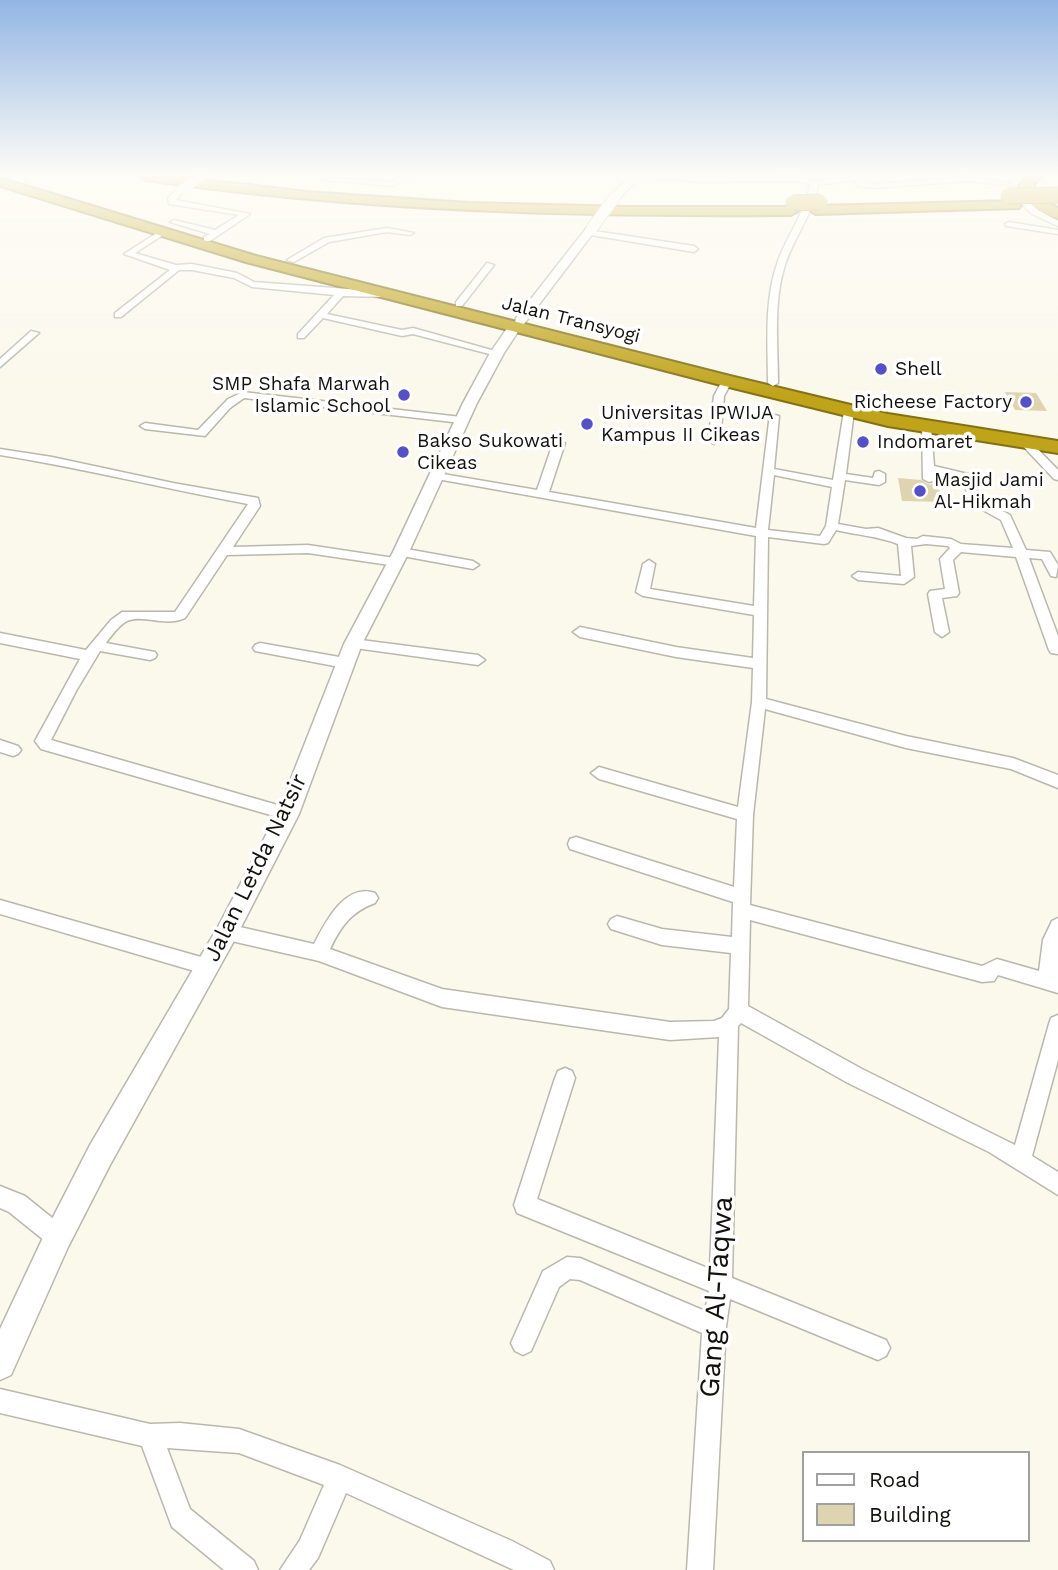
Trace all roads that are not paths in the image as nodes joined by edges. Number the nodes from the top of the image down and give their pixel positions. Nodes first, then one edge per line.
1 (135, 249) edge
2 (234, 249) edge
3 (241, 249) edge
4 (310, 249) edge
5 (575, 249) edge
6 (789, 249) edge
7 (255, 256) junction
8 (291, 260) junction
9 (490, 265) dead end
10 (176, 268) junction
11 (341, 293) junction
12 (385, 294) junction
13 (459, 304) junction
14 (118, 315) dead end
15 (320, 315) junction
16 (518, 324) junction
17 (34, 333) dead end
18 (300, 336) dead end
19 (497, 352) junction
20 (0, 364) edge
21 (727, 381) junction
22 (773, 383) junction
23 (849, 411) junction
24 (774, 416) dead end
25 (461, 420) junction
26 (145, 426) dead end
27 (927, 428) junction
28 (714, 441) dead end
29 (559, 443) dead end
30 (1046, 443) edge
31 (0, 452) edge
32 (1058, 461) edge
33 (769, 471) junction
34 (879, 474) dead end
35 (437, 476) junction
36 (1058, 477) edge
37 (839, 480) junction
38 (542, 494) junction
39 (832, 526) junction
40 (762, 533) junction
41 (904, 542) junction
42 (958, 548) junction
43 (226, 551) junction
44 (1021, 554) junction
45 (399, 557) junction
46 (649, 564) dead end
47 (473, 565) dead end
48 (1056, 573) edge
49 (858, 576) dead end
50 (762, 612) junction
51 (580, 632) dead end
52 (942, 632) dead end
53 (1, 640) edge
54 (261, 648) dead end
55 (1056, 650) dead end
56 (93, 651) junction
57 (349, 653) junction
58 (150, 655) dead end
59 (478, 660) dead end
60 (760, 664) junction
61 (759, 702) junction
62 (599, 773) dead end
63 (1058, 782) edge
64 (288, 814) junction
65 (745, 815) junction
66 (576, 844) dead end
67 (369, 898) dead end
68 (742, 903) junction
69 (0, 907) edge
70 (617, 924) dead end
71 (1058, 926) edge
72 (227, 932) junction
73 (740, 946) junction
74 (319, 953) junction
75 (208, 967) junction
76 (1053, 983) edge
77 (733, 1017) junction
78 (1058, 1024) edge
79 (565, 1078) dead end
80 (1021, 1160) junction
81 (1058, 1184) edge
82 (0, 1197) edge
83 (58, 1237) junction
84 (720, 1284) junction
85 (714, 1326) junction
86 (523, 1343) dead end
87 (878, 1348) dead end
88 (0, 1364) edge
89 (0, 1401) edge
90 (150, 1436) junction
91 (340, 1478) junction
92 (244, 1570) edge
93 (293, 1570) edge
94 (541, 1570) edge
95 (700, 1570) edge

1 - 10 street
2 - 7 highway, Jalan Transyogi
3 - 7 highway, Jalan Transyogi
4 - 8 street
5 - 16 main road, Jalan Letda Natsir
6 - 22 street
7 - 8 highway, Jalan Transyogi
7 - 12 highway, Jalan Transyogi
8 - 13 highway, Jalan Transyogi
9 - 13 street
10 - 11 street
10 - 14 street
11 - 12 street
11 - 15 street
12 - 16 highway, Jalan Transyogi
13 - 16 highway, Jalan Transyogi
15 - 18 street
15 - 19 street
16 - 19 main road, Jalan Letda Natsir
16 - 21 highway, Jalan Transyogi
16 - 22 highway, Jalan Transyogi
17 - 20 street
19 - 25 main road, Jalan Letda Natsir
21 - 23 highway, Jalan Transyogi
21 - 28 street
22 - 30 highway, Jalan Transyogi
23 - 27 highway, Jalan Transyogi
23 - 37 street
24 - 33 street, Gang Al-Taqwa
25 - 26 street
25 - 35 main road, Jalan Letda Natsir
27 - 30 highway, Jalan Transyogi
27 - 44 street
29 - 38 street
30 - 32 street
30 - 36 street
31 - 43 street
33 - 37 street
33 - 40 street, Gang Al-Taqwa
34 - 37 street
35 - 38 street
35 - 45 main road, Jalan Letda Natsir
37 - 39 street
38 - 40 street
39 - 40 street
39 - 41 street
40 - 50 street, Gang Al-Taqwa
41 - 42 street
41 - 49 street
42 - 44 street
42 - 52 street
43 - 45 street
43 - 56 street
44 - 48 street
44 - 55 street
45 - 47 street
45 - 57 main road, Jalan Letda Natsir
46 - 50 street
50 - 60 street, Gang Al-Taqwa
51 - 60 street
53 - 56 street
54 - 57 street
56 - 58 street
56 - 64 street
57 - 59 street
57 - 64 main road, Jalan Letda Natsir
60 - 61 street, Gang Al-Taqwa
61 - 63 street
61 - 65 street, Gang Al-Taqwa
62 - 65 street
64 - 72 main road, Jalan Letda Natsir
65 - 68 street, Gang Al-Taqwa
66 - 68 street
67 - 74 street
68 - 73 street, Gang Al-Taqwa
68 - 76 street
69 - 75 street
70 - 73 street
71 - 76 street
72 - 74 street
72 - 75 main road, Jalan Letda Natsir
73 - 77 street, Gang Al-Taqwa
74 - 77 street
75 - 83 main road, Jalan Letda Natsir
77 - 80 street
77 - 84 street, Gang Al-Taqwa
78 - 80 street
79 - 84 street
80 - 81 street
82 - 83 street
83 - 88 main road, Jalan Letda Natsir
84 - 85 street, Gang Al-Taqwa
84 - 87 street
85 - 86 street
85 - 95 street, Gang Al-Taqwa
89 - 90 street
90 - 91 street
90 - 92 street
91 - 93 street
91 - 94 street

